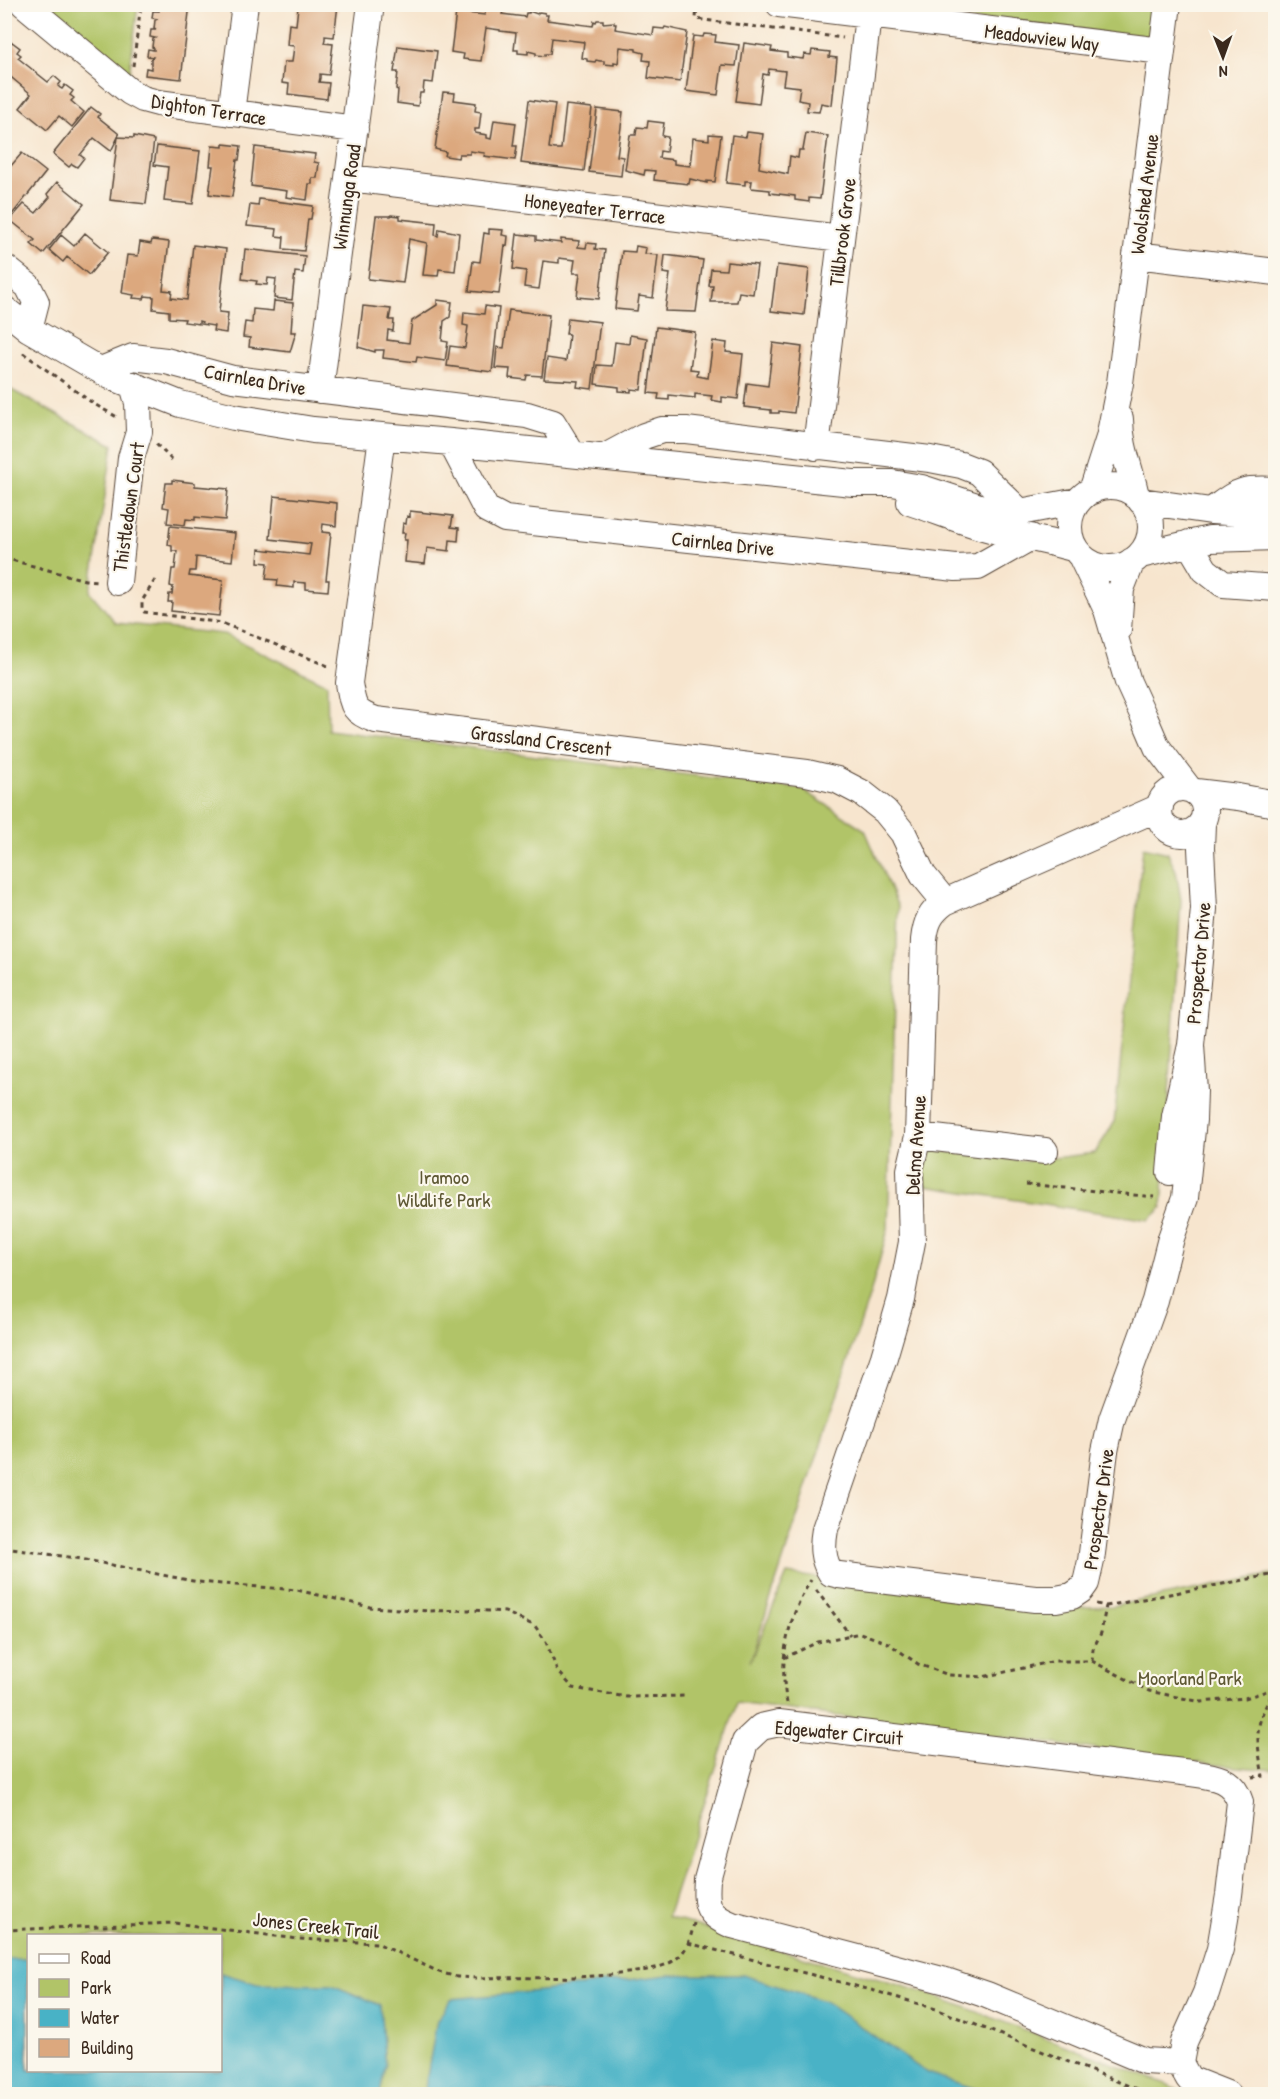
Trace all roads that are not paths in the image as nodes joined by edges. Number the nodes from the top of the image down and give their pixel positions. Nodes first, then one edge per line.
1 (24, 4) edge
2 (245, 4) edge
3 (371, 4) edge
4 (779, 4) edge
5 (1168, 4) edge
6 (868, 16) junction
7 (1162, 51) junction
8 (231, 113) junction
9 (356, 129) junction
10 (350, 178) junction
11 (841, 238) junction
12 (1136, 255) junction
13 (4, 267) edge
14 (1275, 272) edge
15 (4, 309) edge
16 (21, 338) junction
17 (101, 370) junction
18 (1120, 383) junction
19 (133, 385) junction
20 (320, 390) junction
21 (180, 404) junction
22 (137, 430) junction
23 (382, 436) junction
24 (451, 442) junction
25 (816, 447) junction
26 (572, 454) junction
27 (605, 457) junction
28 (853, 483) junction
29 (1275, 490) edge
30 (1085, 496) junction
31 (1138, 499) junction
32 (1211, 511) junction
33 (1020, 512) junction
34 (1275, 515) edge
35 (1031, 537) junction
36 (1275, 537) edge
37 (1189, 543) junction
38 (1079, 554) junction
39 (1136, 558) junction
40 (118, 582) road end
41 (1275, 588) edge
42 (1118, 645) junction
43 (1157, 747) junction
44 (1192, 791) junction
45 (1268, 803) edge
46 (1166, 816) junction
47 (1203, 821) junction
48 (1203, 882) junction
49 (945, 902) junction
50 (918, 1136) junction
51 (1045, 1151) dead end
52 (819, 1568) joint
53 (1180, 2063) junction
54 (1227, 2094) edge

1 - 8 street, Dighton Terrace
2 - 8 street
3 - 9 street, Winnunga Road
4 - 6 street, Meadowview Way
5 - 7 street, Woolshed Avenue
6 - 7 street, Meadowview Way
6 - 11 street, Tillbrook Grove
7 - 12 street, Woolshed Avenue
8 - 9 street, Dighton Terrace
9 - 10 street, Winnunga Road
10 - 11 street, Honeyeater Terrace
10 - 20 street, Winnunga Road
11 - 25 street, Tillbrook Grove
12 - 14 street
12 - 18 street, Woolshed Avenue
13 - 16 street
15 - 16 street, Cairnlea Drive
16 - 17 street, Cairnlea Drive
17 - 19 street, Cairnlea Drive
17 - 20 street, Cairnlea Drive
18 - 30 street, Woolshed Avenue
18 - 31 street, Woolshed Avenue
19 - 21 street, Cairnlea Drive
19 - 22 street, Thistledown Court
20 - 26 street, Cairnlea Drive
21 - 22 street, Thistledown Court
21 - 23 street, Cairnlea Drive
22 - 40 street, Thistledown Court
23 - 24 street, Cairnlea Drive
23 - 49 street, Grassland Crescent
24 - 26 street, Cairnlea Drive
24 - 35 street, Cairnlea Drive
25 - 27 street
25 - 33 street
26 - 27 street, Cairnlea Drive
27 - 28 street, Cairnlea Drive
28 - 33 street, Cairnlea Drive
28 - 35 street, Cairnlea Drive
29 - 32 street
30 - 31 street
30 - 33 street, Cairnlea Drive
30 - 38 street
31 - 32 street
31 - 39 street
32 - 34 street
35 - 38 street, Cairnlea Drive
36 - 37 street
37 - 39 street
37 - 41 street
38 - 39 street
38 - 42 street
39 - 42 street
42 - 43 street
43 - 44 street
43 - 46 street
44 - 45 street
44 - 46 street
44 - 47 street
45 - 47 street
46 - 47 street
46 - 48 street, Prospector Drive
46 - 49 street, Delma Avenue
47 - 48 street, Prospector Drive
48 - 52 street, Prospector Drive
49 - 50 street, Delma Avenue
50 - 51 street
50 - 52 street, Delma Avenue
53 - 53 street, Edgewater Circuit
53 - 54 street

